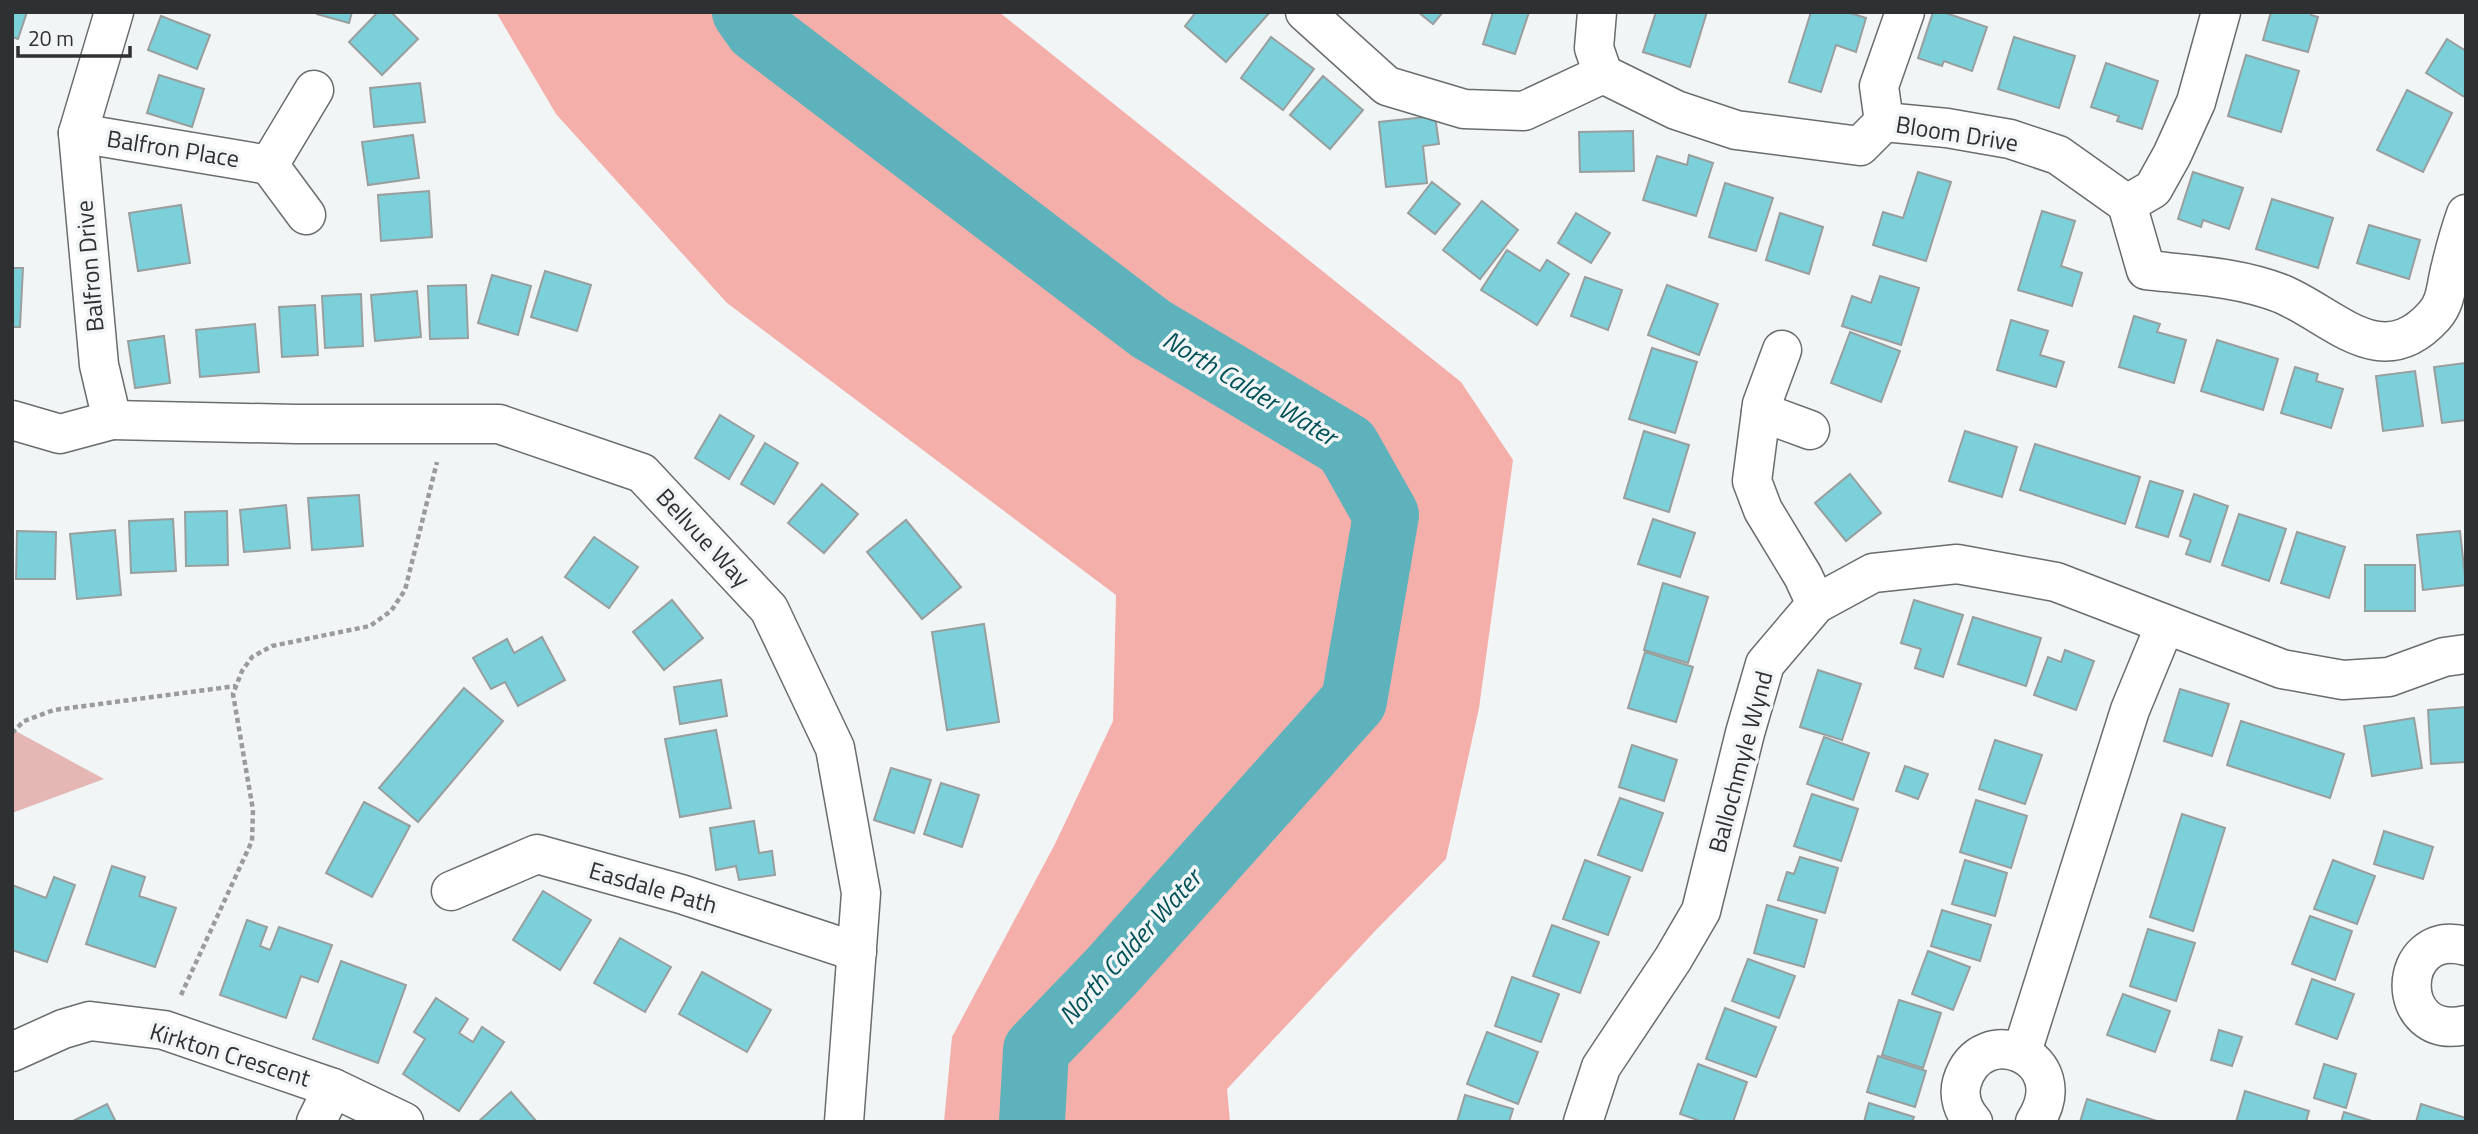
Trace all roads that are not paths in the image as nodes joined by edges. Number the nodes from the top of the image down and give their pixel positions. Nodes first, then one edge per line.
1 (114, 12) edge
2 (1305, 12) edge
3 (1597, 12) edge
4 (1905, 12) edge
5 (2221, 12) edge
6 (1604, 74) junction
7 (314, 90) dead end
8 (1884, 122) junction
9 (78, 133) junction
10 (269, 164) junction
11 (2127, 204) junction
12 (2466, 214) edge
13 (306, 215) dead end
14 (1782, 350) dead end
15 (1761, 412) junction
16 (112, 420) junction
17 (12, 421) edge
18 (1810, 430) dead end
19 (1816, 604) junction
20 (2165, 625) junction
21 (2466, 654) edge
22 (451, 891) dead end
23 (2466, 946) edge
24 (857, 951) junction
25 (2466, 1025) edge
26 (12, 1052) edge
27 (2022, 1052) junction
28 (333, 1088) junction
29 (316, 1122) edge
30 (404, 1122) edge
31 (844, 1122) edge
32 (1583, 1122) edge
33 (1973, 1122) edge
34 (2035, 1122) edge

1 - 9 street, Balfron Drive
2 - 6 street
3 - 6 street
4 - 8 street, Bloom Drive
5 - 11 street
6 - 8 street
7 - 10 street, Balfron Place
8 - 11 street, Bloom Drive
9 - 10 street, Balfron Place
9 - 16 street, Balfron Drive
10 - 13 street, Balfron Place
11 - 12 street
14 - 15 street
15 - 18 street
15 - 19 street
16 - 17 street
16 - 24 street, Bellvue Way
19 - 20 street, Ballochmyle Wynd
19 - 32 street, Ballochmyle Wynd
20 - 21 street, Ballochmyle Wynd
20 - 27 street
22 - 24 street, Easdale Path
23 - 25 street
24 - 31 street, Bellvue Way
26 - 28 street, Kirkton Crescent
27 - 33 street
27 - 34 street
28 - 29 street
28 - 30 street, Kirkton Crescent

